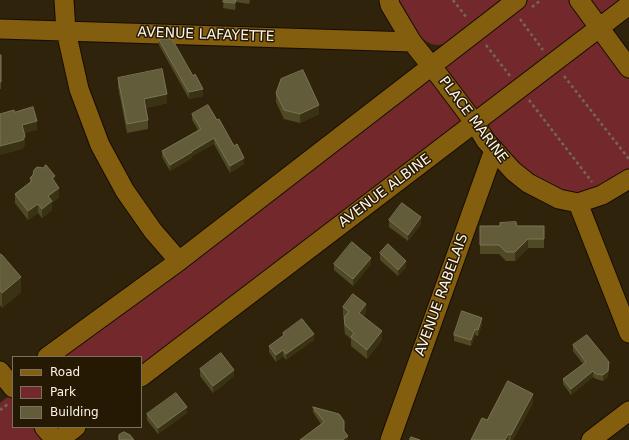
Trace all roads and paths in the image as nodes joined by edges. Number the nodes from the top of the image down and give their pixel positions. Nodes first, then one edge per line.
1 (64, 0) edge
2 (579, 0) edge
3 (386, 2) edge
4 (513, 3) edge
5 (629, 4) edge
6 (599, 28) junction
7 (0, 29) edge
8 (66, 31) junction
9 (412, 42) junction
10 (622, 49) edge
11 (553, 63) junction
12 (432, 65) junction
13 (629, 68) edge
14 (474, 122) junction
15 (494, 150) junction
16 (629, 159) edge
17 (629, 179) edge
18 (578, 203) junction
19 (179, 261) junction
20 (629, 333) edge
21 (48, 356) edge
22 (142, 376) edge
23 (629, 411) edge
24 (45, 428) edge
25 (75, 428) edge
26 (55, 440) edge
27 (59, 440) edge
28 (390, 440) edge
29 (591, 440) edge

1 - 8 street
2 - 6 street
3 - 9 street, PLACE MARINE
4 - 11 path
4 - 12 street
5 - 6 street, AVENUE ALBINE
6 - 10 street
6 - 11 street, AVENUE ALBINE
7 - 8 street, AVENUE LAFAYETTE
8 - 9 street, AVENUE LAFAYETTE
8 - 19 street
9 - 12 street, PLACE MARINE
10 - 13 street
11 - 14 street, AVENUE ALBINE
11 - 16 path
12 - 14 street, PLACE MARINE
12 - 19 street
14 - 15 street, PLACE MARINE
14 - 22 street, AVENUE ALBINE
15 - 18 street, PLACE MARINE
15 - 28 street, AVENUE RABELAIS
17 - 18 street
18 - 20 street
19 - 21 street
23 - 29 street
24 - 26 street
25 - 27 street

